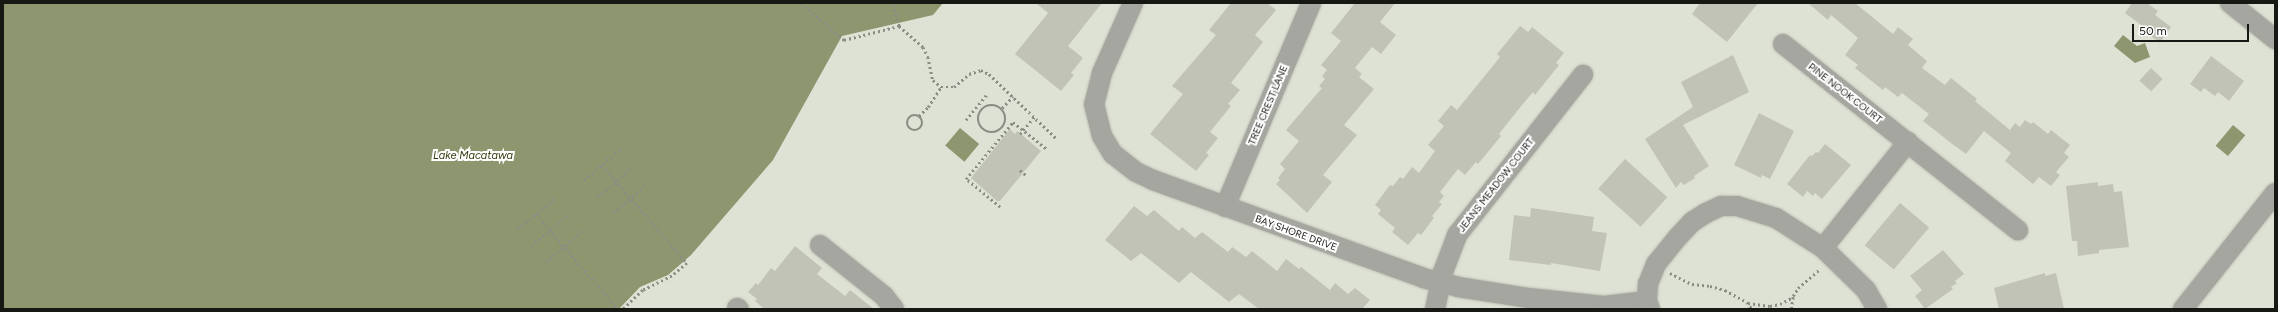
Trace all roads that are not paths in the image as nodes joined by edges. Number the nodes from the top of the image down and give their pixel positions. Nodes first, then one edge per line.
1 (1133, 3) edge
2 (1311, 3) edge
3 (2230, 3) edge
4 (2275, 39) edge
5 (1783, 44) dead end
6 (1583, 75) dead end
7 (1908, 142) junction
8 (2275, 193) edge
9 (1225, 207) junction
10 (2018, 230) dead end
11 (820, 246) dead end
12 (1822, 258) junction
13 (1440, 282) junction
14 (1649, 305) edge
15 (894, 309) edge
16 (1435, 309) edge
17 (1878, 309) edge
18 (2183, 309) edge

1 - 9 street, BAY SHORE DRIVE
2 - 9 street, TREE CREST LANE
3 - 4 street
5 - 7 street, PINE NOOK COURT
6 - 13 street, JEANS MEADOW COURT
7 - 10 street, PINE NOOK COURT
7 - 12 street
8 - 18 street
9 - 13 street, BAY SHORE DRIVE
11 - 15 street
12 - 14 street, BAY SHORE DRIVE
12 - 17 street, BAY SHORE DRIVE
13 - 14 street, BAY SHORE DRIVE
13 - 16 street, JEANS MEADOW COURT

